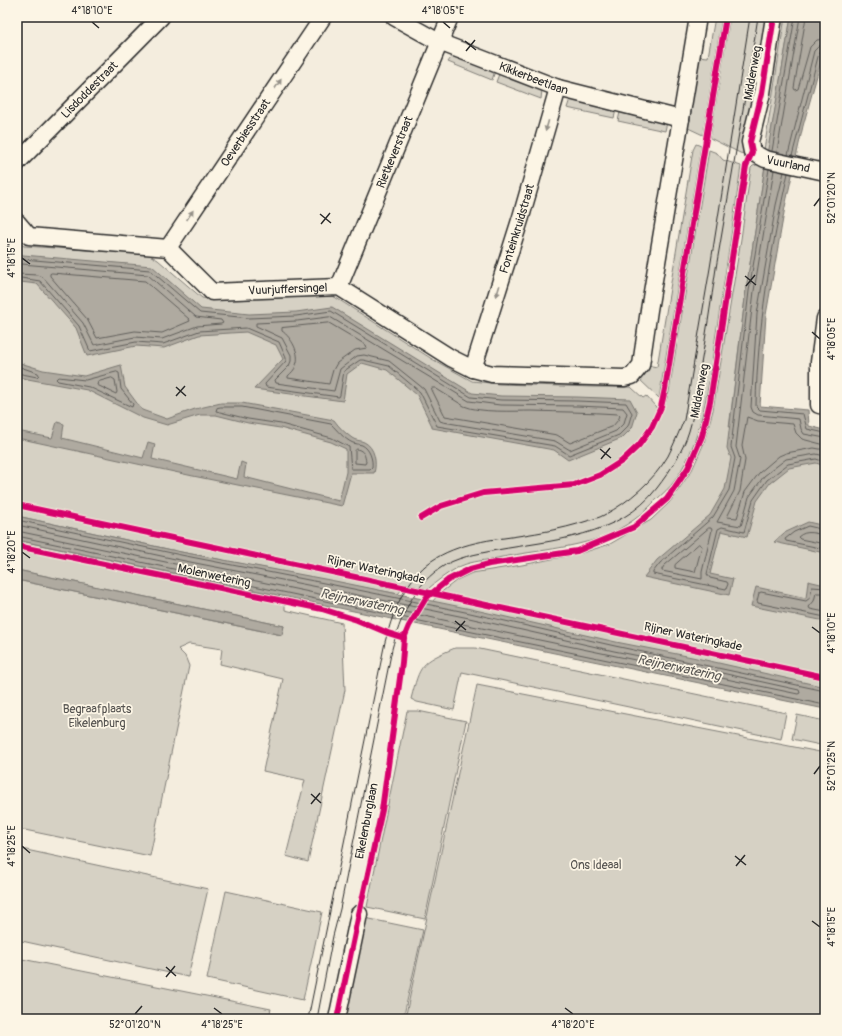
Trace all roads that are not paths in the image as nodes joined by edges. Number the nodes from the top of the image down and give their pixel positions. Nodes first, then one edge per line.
1 (161, 17) edge
2 (323, 17) edge
3 (394, 17) edge
4 (450, 17) edge
5 (698, 17) edge
6 (774, 17) edge
7 (439, 42) junction
8 (558, 88) junction
9 (681, 119) junction
10 (759, 155) joint
11 (17, 163) edge
12 (825, 172) edge
13 (17, 222) edge
14 (168, 248) junction
15 (339, 287) junction
16 (825, 318) edge
17 (473, 369) junction
18 (825, 406) edge
19 (359, 914) dead end
20 (337, 1019) edge

1 - 11 street, Lisdoddestraat
14 -> 2 street, Oeverbiesstraat
3 - 7 street, Kikkerbeetlaan
4 - 7 street, Rietkeverstraat
5 - 9 street
6 - 10 street, Middenweg
7 - 8 street, Kikkerbeetlaan
7 - 15 street, Rietkeverstraat
8 - 9 street, Kikkerbeetlaan
8 -> 17 street, Fonteinkruidstraat
9 - 17 street, Vuurjuffersingel
10 - 12 street, Vuurland
13 - 14 street
14 - 15 street, Vuurjuffersingel
15 - 17 street, Vuurjuffersingel
16 - 18 street
19 - 20 street

